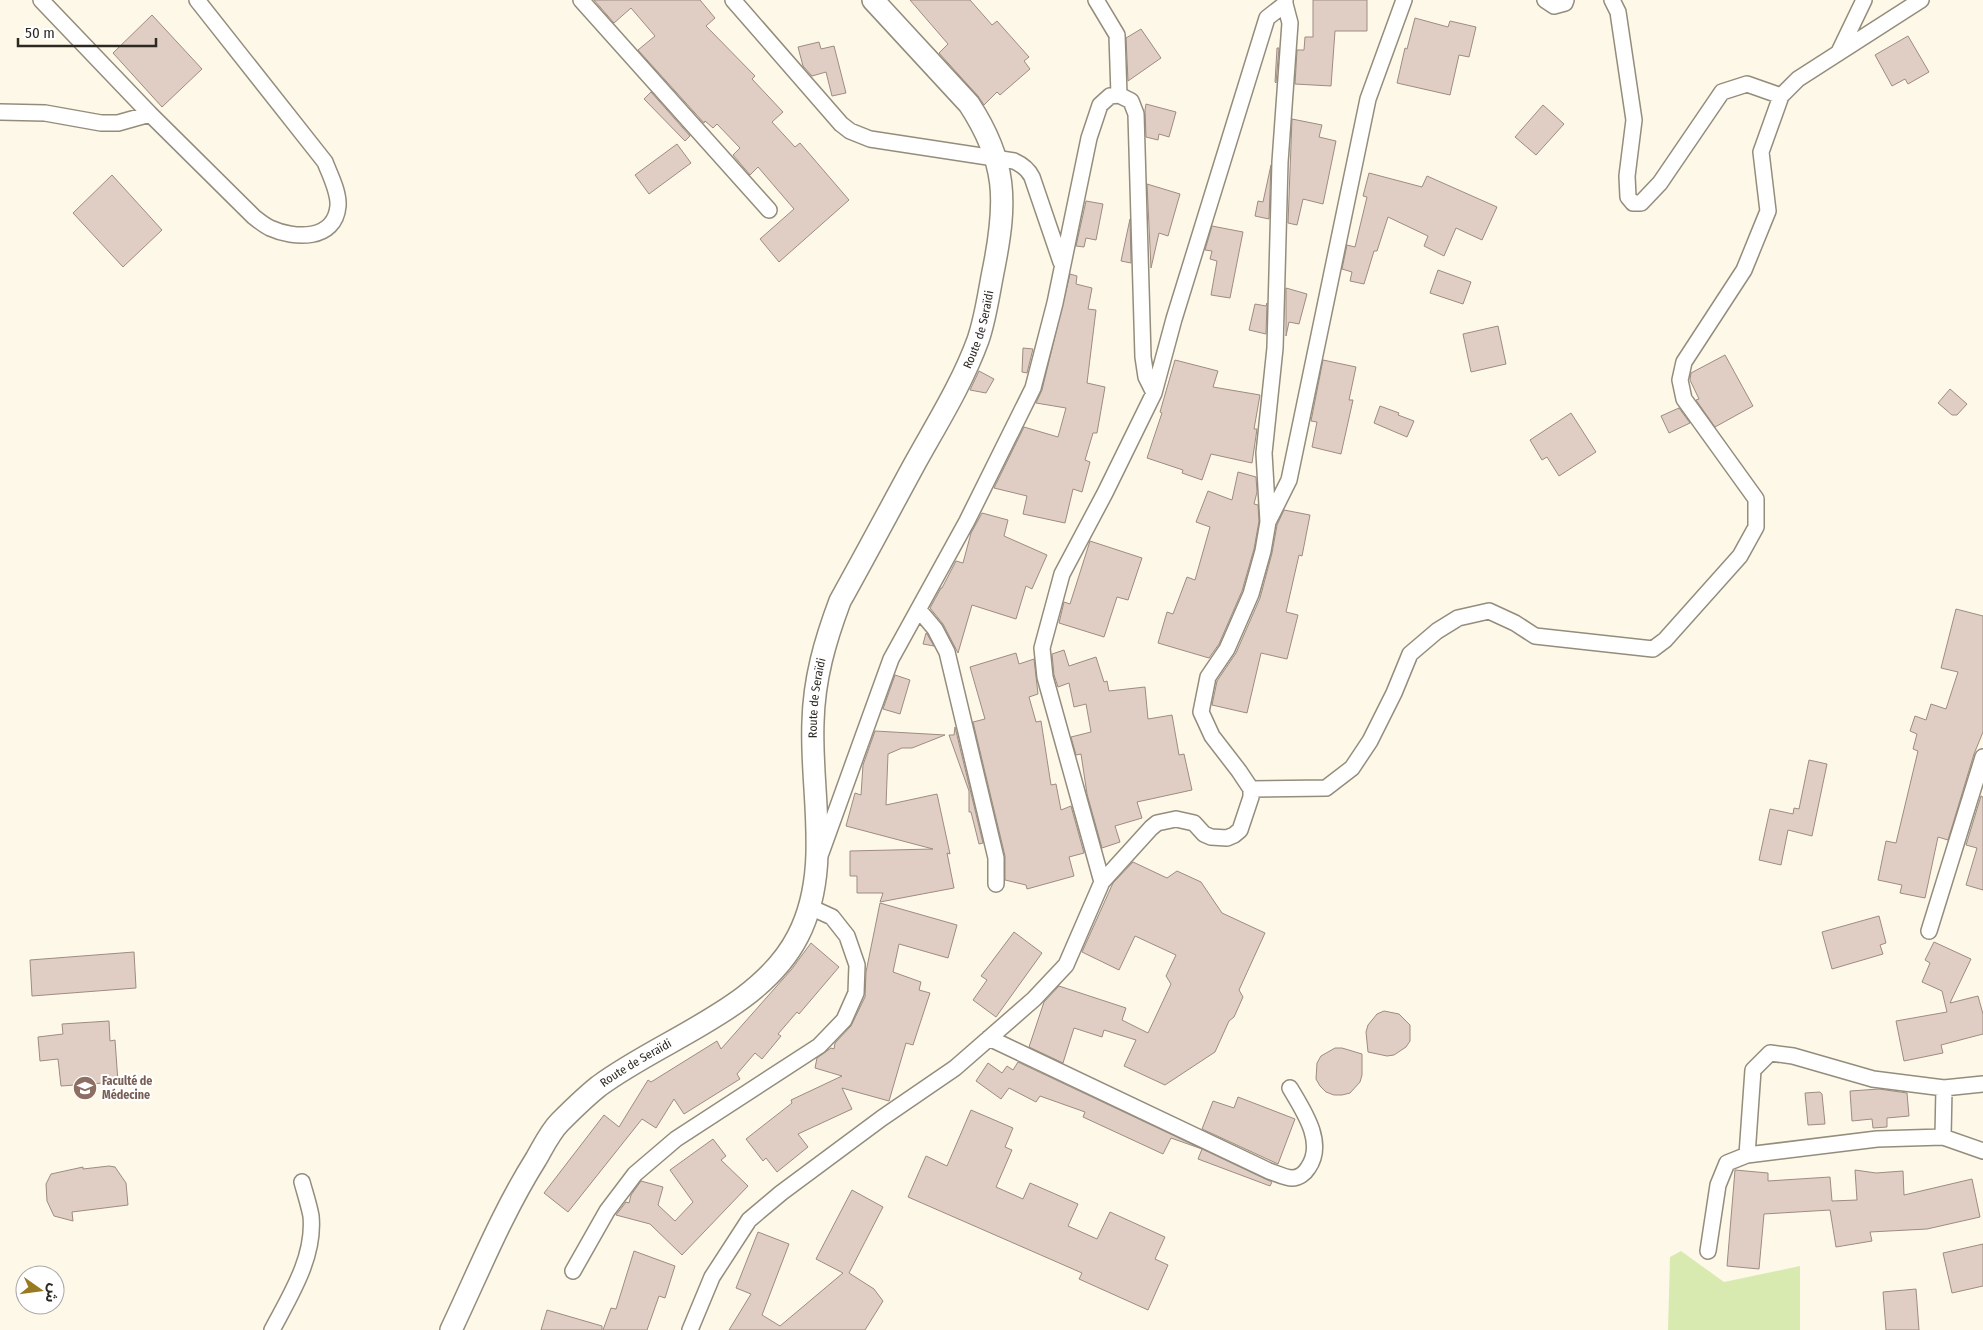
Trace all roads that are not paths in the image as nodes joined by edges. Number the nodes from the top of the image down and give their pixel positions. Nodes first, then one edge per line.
1 (41, 0) edge
2 (197, 0) edge
3 (581, 0) edge
4 (733, 0) edge
5 (873, 0) edge
6 (1096, 0) edge
7 (1404, 0) edge
8 (1545, 0) edge
9 (1566, 0) edge
10 (1612, 0) edge
11 (1864, 0) edge
12 (1921, 0) edge
13 (1285, 2) edge
14 (1839, 52) junction
15 (1119, 95) junction
16 (1781, 96) junction
17 (0, 112) edge
18 (150, 114) junction
19 (995, 158) junction
20 (769, 210) dead end
21 (1062, 264) junction
22 (1154, 393) junction
23 (1268, 522) junction
24 (919, 610) junction
25 (1983, 757) edge
26 (1251, 789) junction
27 (817, 865) junction
28 (1102, 882) junction
29 (996, 884) dead end
30 (810, 906) junction
31 (1929, 931) dead end
32 (989, 1038) junction
33 (1983, 1084) edge
34 (1290, 1088) dead end
35 (1944, 1088) junction
36 (1943, 1137) junction
37 (1983, 1151) edge
38 (1748, 1155) junction
39 (302, 1182) dead end
40 (1708, 1251) dead end
41 (573, 1271) dead end
42 (272, 1330) edge
43 (451, 1330) edge
44 (690, 1330) edge

1 - 18 street
2 - 18 street
3 - 20 street
4 - 19 street
5 - 19 street, Route de Seraïdi
6 - 15 street
7 - 23 street
8 - 9 street
10 - 16 street
11 - 14 street
12 - 14 street
13 - 22 street
13 - 23 street
14 - 16 street
15 - 21 street
15 - 22 street
16 - 26 street
17 - 18 street
19 - 21 street
19 - 27 street, Route de Seraïdi
21 - 24 street
22 - 28 street
23 - 26 street
24 - 27 street
24 - 29 street
25 - 31 street
26 - 28 street
27 - 30 street, Route de Seraïdi
28 - 32 street
30 - 41 street
30 - 43 street, Route de Seraïdi
32 - 34 street
32 - 44 street
33 - 35 street
35 - 36 street
35 - 38 street
36 - 37 street
36 - 38 street
38 - 40 street
39 - 42 street

